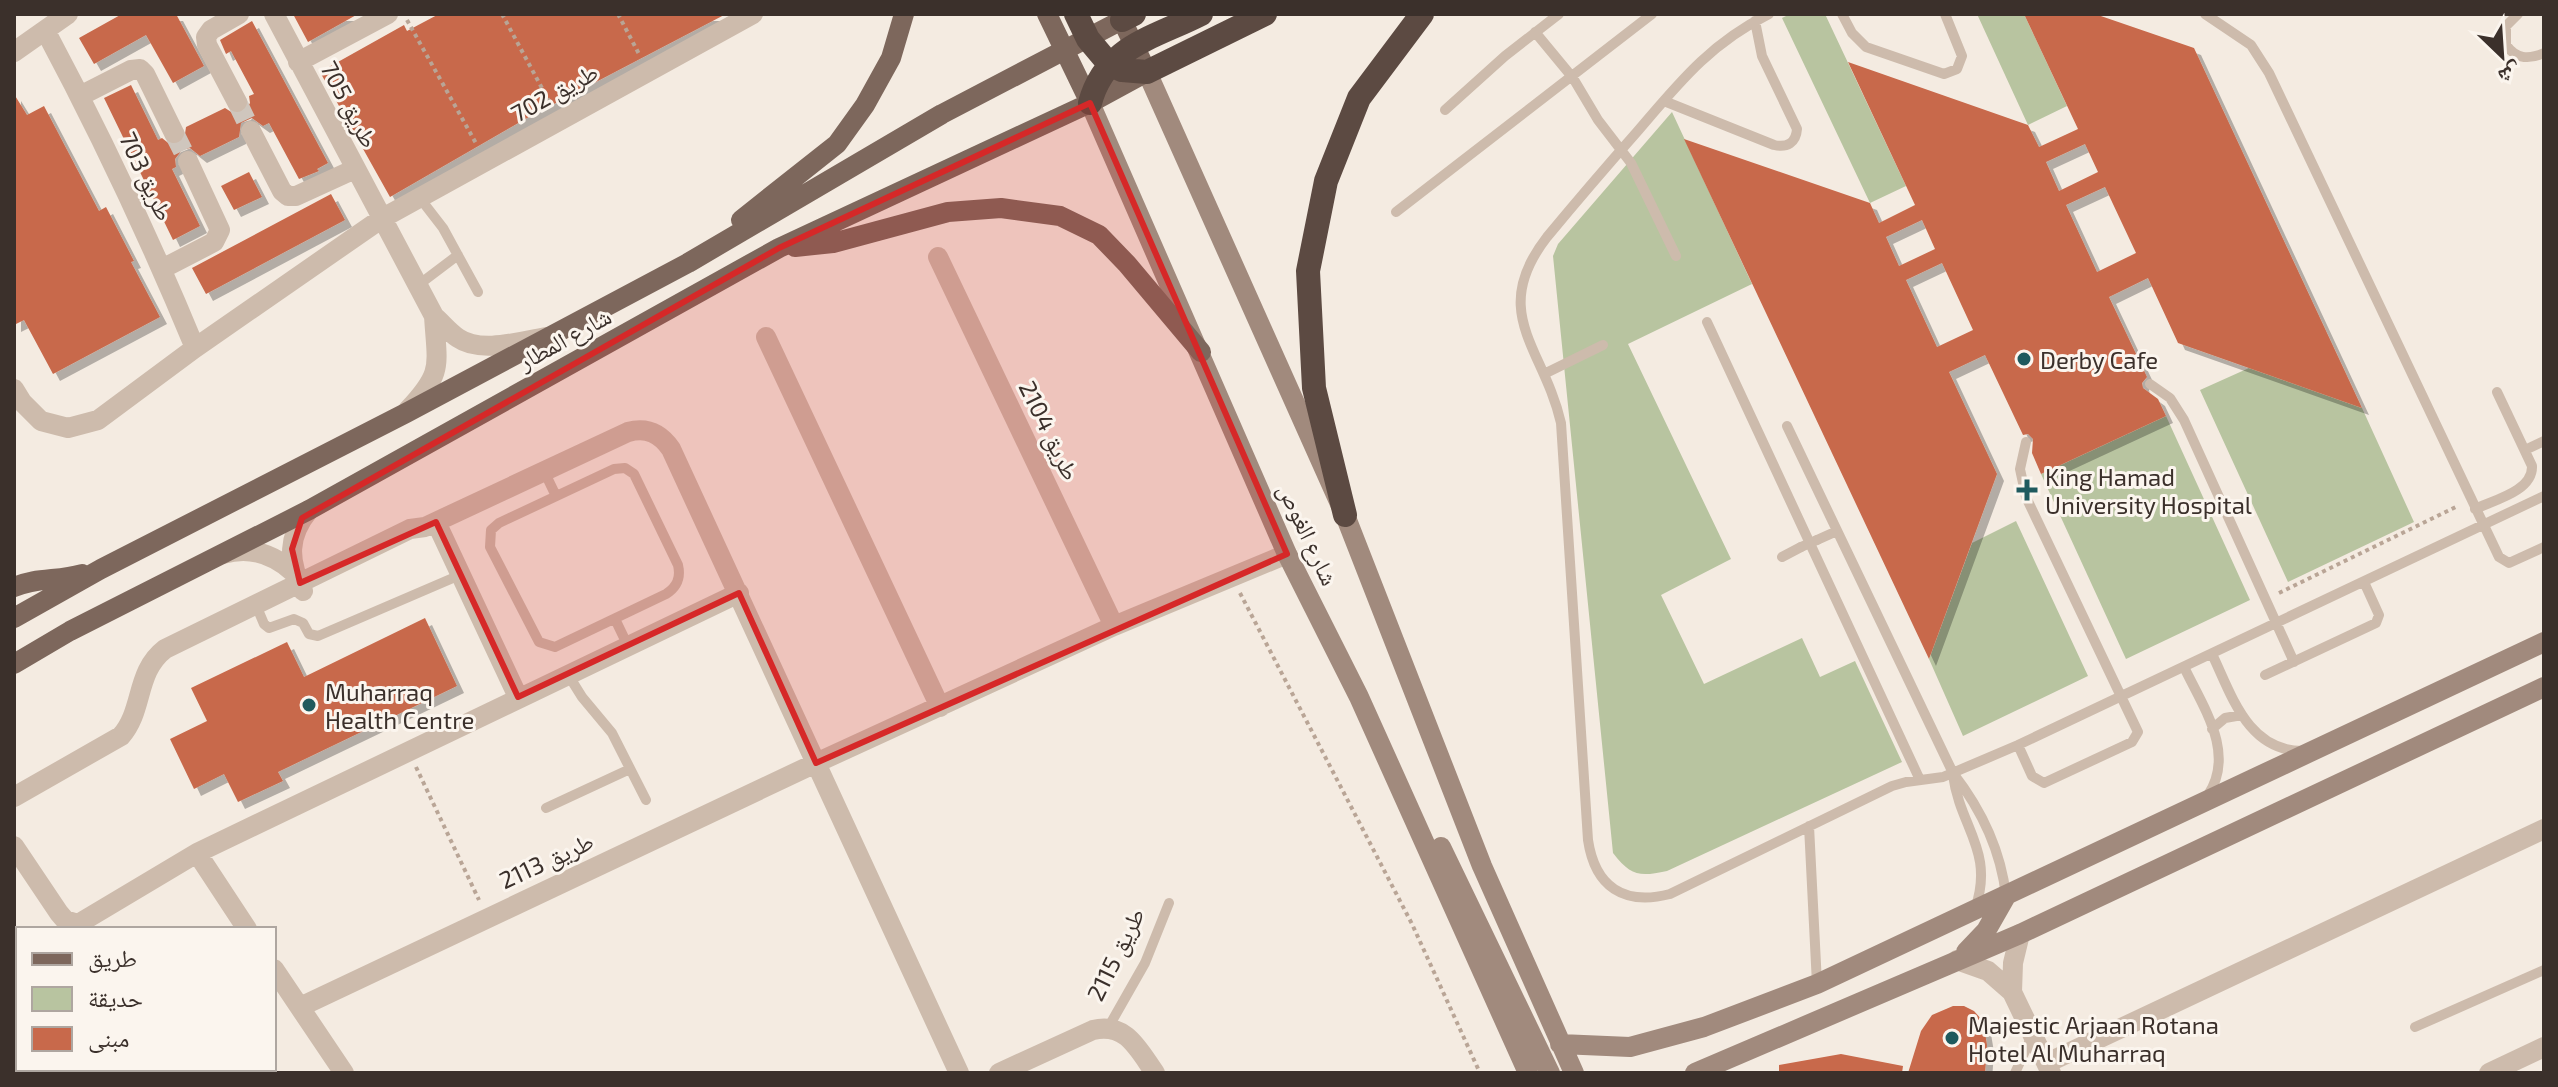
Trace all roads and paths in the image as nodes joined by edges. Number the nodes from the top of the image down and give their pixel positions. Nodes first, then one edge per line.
1 (68, 14) edge
2 (239, 14) edge
3 (274, 14) edge
4 (388, 14) edge
5 (404, 14) edge
6 (502, 14) edge
7 (618, 14) edge
8 (753, 14) edge
9 (904, 14) edge
10 (1047, 14) edge
11 (1076, 14) edge
12 (1201, 14) edge
13 (1265, 14) edge
14 (1422, 14) edge
15 (1559, 14) edge
16 (1652, 14) edge
17 (1769, 14) edge
18 (1842, 14) edge
19 (1945, 14) edge
20 (2205, 14) edge
21 (2518, 14) edge
22 (1125, 16) edge
23 (1755, 21) junction
24 (45, 30) junction
25 (1535, 32) junction
26 (1088, 39) junction
27 (1135, 46) junction
28 (1064, 51) junction
29 (14, 52) edge
30 (2544, 53) edge
31 (298, 62) junction
32 (1109, 64) junction
33 (648, 70) junction
34 (1147, 72) junction
35 (1573, 78) junction
36 (80, 96) junction
37 (1664, 101) junction
38 (237, 102) tunnel mouth
39 (1090, 103) junction
40 (1445, 110) dead end
41 (559, 119) junction
42 (251, 131) tunnel mouth
43 (174, 133) tunnel mouth
44 (1621, 150) junction
45 (485, 160) junction
46 (188, 161) tunnel mouth
47 (355, 169) junction
48 (419, 197) junction
49 (1396, 212) dead end
50 (381, 219) junction
51 (779, 248) junction
52 (458, 255) junction
53 (1676, 256) dead end
54 (938, 257) dead end
55 (688, 263) junction
56 (162, 269) junction
57 (417, 286) junction
58 (478, 292) dead end
59 (434, 316) junction
60 (1707, 322) dead end
61 (547, 337) junction
62 (766, 337) dead end
63 (1603, 345) dead end
64 (195, 348) junction
65 (1201, 352) junction
66 (1544, 374) junction
67 (2150, 384) dead end
68 (14, 389) edge
69 (2497, 392) dead end
70 (406, 413) junction
71 (1787, 426) dead end
72 (2544, 441) edge
73 (2026, 442) dead end
74 (2525, 450) junction
75 (544, 471) junction
76 (556, 496) junction
77 (2544, 496) edge
78 (2473, 504) junction
79 (309, 510) junction
80 (1345, 515) junction
81 (431, 525) junction
82 (2484, 526) junction
83 (1837, 531) junction
84 (2544, 547) edge
85 (1287, 554) junction
86 (215, 557) junction
87 (1782, 557) dead end
88 (101, 569) junction
89 (460, 575) junction
90 (1232, 576) junction
91 (299, 582) junction
92 (2364, 582) junction
93 (14, 587) edge
94 (739, 593) junction
95 (2266, 599) junction
96 (257, 609) junction
97 (14, 618) edge
98 (615, 619) junction
99 (2277, 623) junction
100 (1114, 626) junction
101 (2544, 642) edge
102 (627, 644) junction
103 (2212, 654) junction
104 (2294, 662) junction
105 (14, 664) edge
106 (2184, 667) junction
107 (567, 673) junction
108 (2265, 675) dead end
109 (2544, 687) edge
110 (518, 697) junction
111 (1359, 697) junction
112 (2122, 697) junction
113 (940, 707) junction
114 (2242, 715) junction
115 (2212, 729) junction
116 (2018, 745) junction
117 (408, 749) junction
118 (2314, 750) junction
119 (816, 763) junction
120 (630, 769) junction
121 (1953, 773) junction
122 (1920, 780) junction
123 (14, 797) edge
124 (646, 800) dead end
125 (2202, 804) junction
126 (546, 808) dead end
127 (1809, 826) junction
128 (2544, 829) edge
129 (14, 846) edge
130 (197, 853) junction
131 (2006, 896) junction
132 (1169, 903) dead end
133 (1975, 910) junction
134 (487, 917) junction
135 (246, 927) edge
136 (2020, 934) junction
137 (1957, 960) junction
138 (2544, 970) edge
139 (276, 972) edge
140 (1817, 984) junction
141 (2012, 992) junction
142 (300, 1007) junction
143 (2415, 1027) dead end
144 (1108, 1028) junction
145 (2032, 1034) junction
146 (1560, 1044) junction
147 (2544, 1047) edge
148 (1736, 1055) junction
149 (2049, 1068) edge
150 (344, 1073) edge
151 (959, 1073) edge
152 (999, 1073) edge
153 (1155, 1073) edge
154 (1480, 1073) edge
155 (1528, 1073) edge
156 (1550, 1073) edge
157 (1574, 1073) edge
158 (1695, 1073) edge
159 (1722, 1073) edge
160 (2015, 1073) edge
161 (2489, 1073) edge

1 - 24 street
2 - 38 street
3 - 31 street, طريق 705
4 - 31 street
5 - 45 path
6 - 41 path
7 - 33 path
8 - 33 street, طريق 702
9 - 55 main road
10 - 28 main road, شارع الغوص
11 - 26 highway
12 - 27 highway
13 - 34 highway
14 - 80 highway
15 - 25 lane
16 - 35 lane
17 - 23 lane
18 - 19 lane
20 - 78 lane
21 - 30 lane
22 - 26 main road, شارع المطار
22 - 27 main road, شارع الغوص
23 - 37 lane
23 - 37 lane
24 - 29 street
24 - 36 street, طريق 703
25 - 35 lane
25 - 40 lane
26 - 28 main road, شارع المطار
26 - 32 highway
27 - 32 highway
27 - 34 main road, شارع الغوص
28 - 39 main road, شارع الغوص
28 - 55 main road, شارع المطار
31 - 47 street, طريق 705
32 - 34 highway
32 - 39 highway
33 - 41 street, طريق 702
34 - 39 main road, شارع المطار
34 - 80 main road, شارع الغوص
35 - 44 lane
35 - 49 lane
36 - 43 street
36 - 56 street, طريق 703
37 - 44 lane
39 - 51 main road, شارع المطار
39 - 65 main road, شارع الغوص
41 - 45 street, طريق 702
42 - 47 street
44 - 53 lane
44 - 66 lane
45 - 48 street, طريق 702
46 - 56 street
47 - 50 street, طريق 705
48 - 50 street, طريق 702
48 - 52 lane
50 - 57 street
50 - 64 street, طريق 702
51 - 65 main road
51 - 79 main road, شارع المطار
52 - 57 lane
52 - 58 lane
54 - 100 street, طريق 2104
55 - 61 main road, شارع المطار
56 - 64 street, طريق 703
57 - 59 street
59 - 61 street
59 - 70 street
60 - 122 lane
61 - 70 main road, شارع المطار
62 - 113 street
63 - 66 lane
64 - 68 street, طريق 702
65 - 85 main road, شارع الغوص
66 - 127 lane
67 - 95 lane
69 - 74 lane
70 - 88 main road, شارع المطار
71 - 83 lane
72 - 74 lane
73 - 112 lane
74 - 78 lane
75 - 76 lane
75 - 81 street
75 - 94 street
76 - 98 lane
76 - 98 lane
77 - 82 lane
78 - 82 lane
78 - 95 path
79 - 86 main road, شارع المطار
79 - 91 street
80 - 146 main road, شارع الغوص
81 - 89 street
81 - 91 street
82 - 84 lane
82 - 92 lane
83 - 87 lane, bridge
83 - 121 lane
85 - 90 street
85 - 111 main road, شارع الغوص
86 - 91 street
86 - 105 main road, شارع المطار
88 - 93 main road
88 - 97 main road, شارع المطار
89 - 96 lane
89 - 110 street
90 - 100 street
90 - 154 path
91 - 96 street
92 - 99 lane
92 - 104 lane
94 - 102 street
94 - 119 street
95 - 99 lane
96 - 123 street
98 - 102 lane
99 - 103 lane
99 - 104 lane
100 - 113 street
101 - 118 main road
102 - 107 street
103 - 106 lane
103 - 114 lane
104 - 108 lane
106 - 112 lane
106 - 115 lane
107 - 110 street
107 - 120 lane
109 - 136 main road
110 - 117 street
111 - 155 main road, شارع الغوص
111 - 156 main road
112 - 116 lane
112 - 116 lane
113 - 119 street
114 - 115 lane
114 - 118 lane
115 - 125 lane
116 - 121 lane
117 - 130 street
117 - 134 path
118 - 125 main road
119 - 134 street, طريق 2113
119 - 151 street
120 - 124 lane
120 - 126 lane
121 - 122 lane
121 - 131 lane
121 - 133 lane
122 - 127 lane
125 - 131 main road
127 - 140 lane
128 - 149 street
129 - 130 street
130 - 135 street
131 - 133 main road
131 - 137 main road
132 - 144 lane, طريق 2115
133 - 140 main road
134 - 142 street, طريق 2113
136 - 137 main road
136 - 141 street
137 - 141 street
137 - 148 main road
138 - 143 lane
139 - 142 street
140 - 146 main road
141 - 145 street
142 - 150 street
144 - 152 street, طريق 2115
144 - 153 street, طريق 2115
145 - 149 street
145 - 160 lane
146 - 157 main road, شارع الغوص
147 - 161 street
148 - 158 main road
148 - 159 main road

